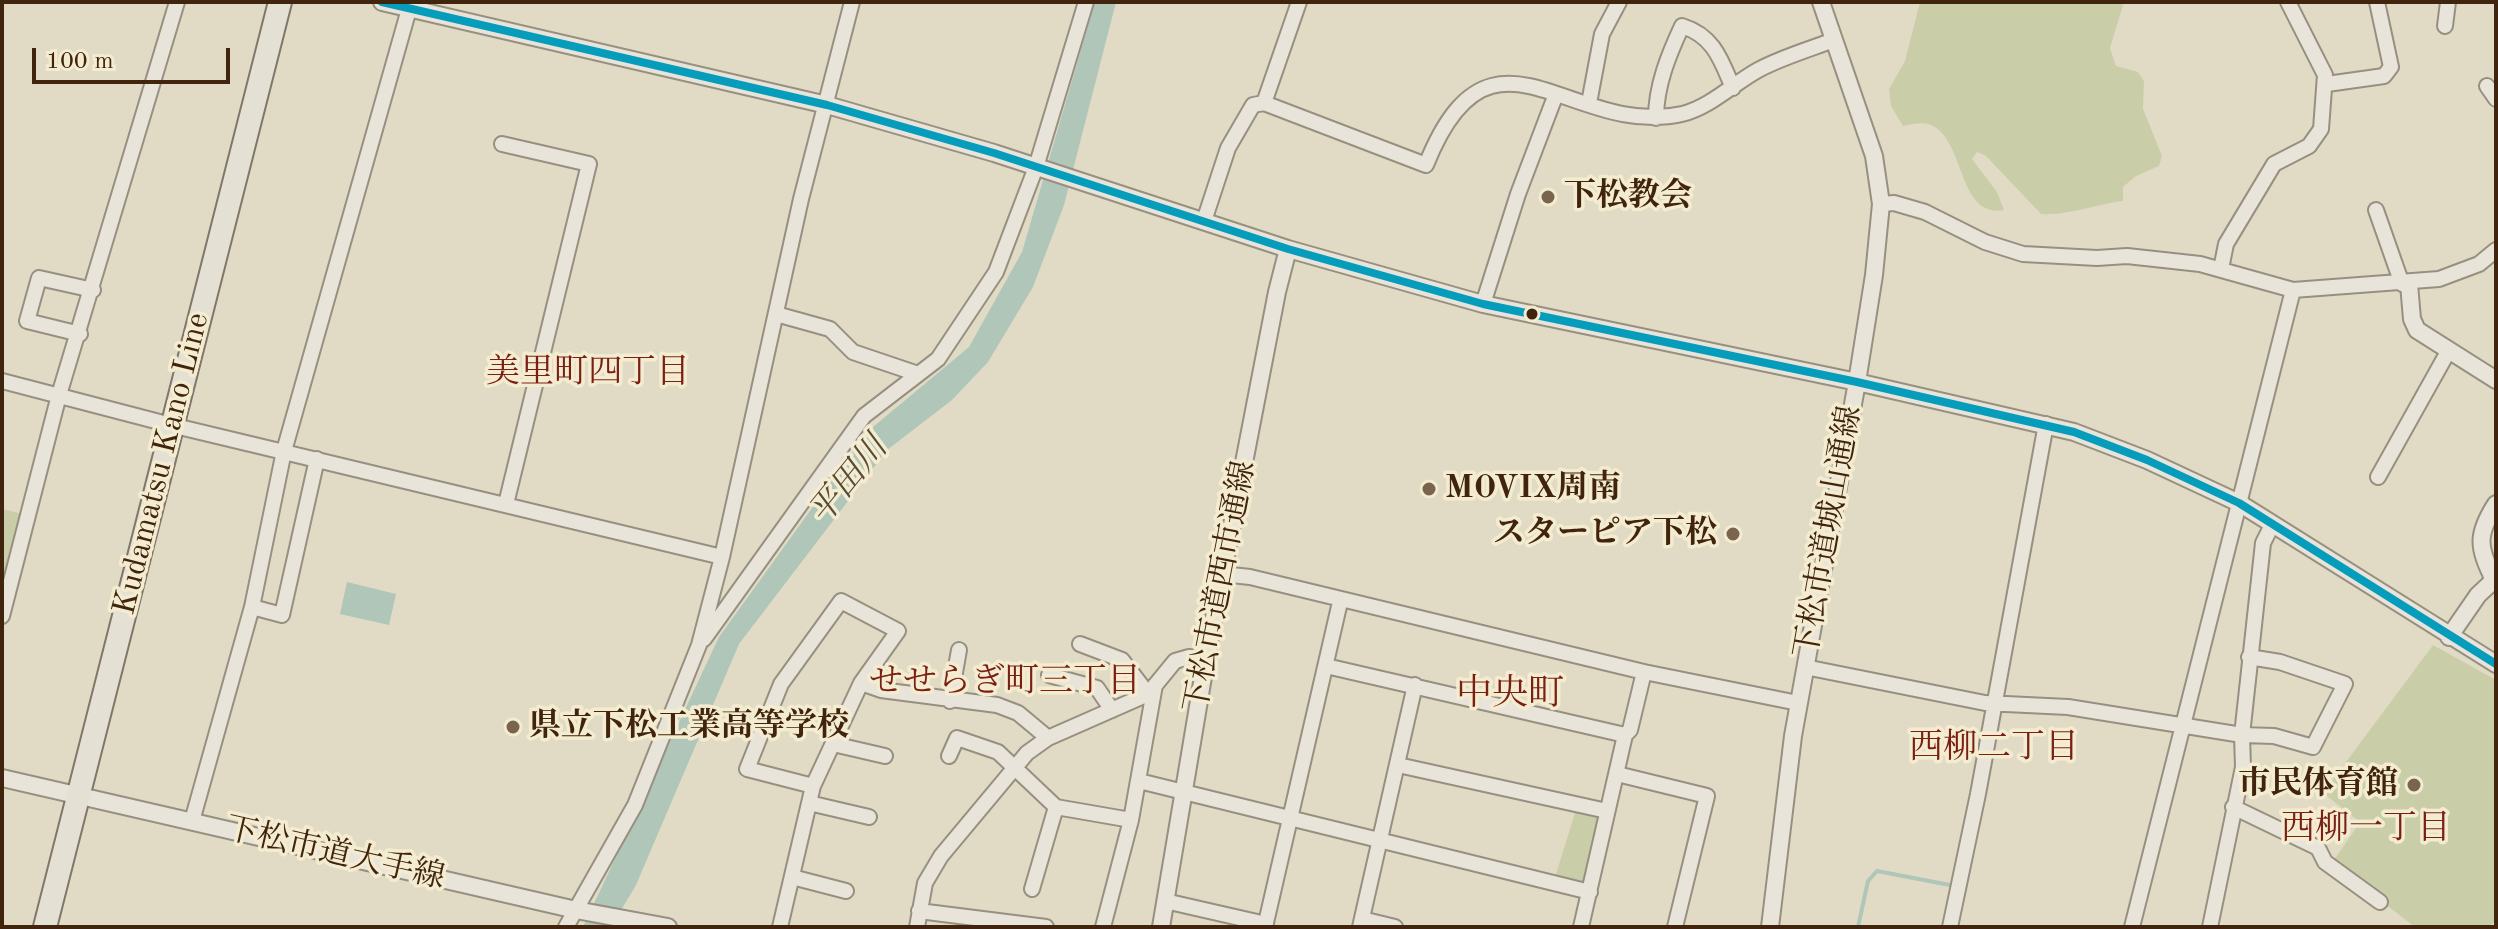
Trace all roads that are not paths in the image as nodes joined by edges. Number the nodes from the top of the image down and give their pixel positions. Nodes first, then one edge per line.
1 (177, 2) edge
2 (280, 2) edge
3 (382, 2) edge
4 (852, 2) edge
5 (1086, 2) edge
6 (1299, 2) edge
7 (1619, 2) edge
8 (1821, 2) edge
9 (2288, 2) edge
10 (2377, 2) edge
11 (2448, 2) edge
12 (410, 5) edge
13 (2445, 26) dead end
14 (1834, 40) junction
15 (2327, 84) junction
16 (2487, 86) dead end
17 (1733, 88) junction
18 (1556, 94) junction
19 (2496, 99) edge
20 (1264, 103) junction
21 (1589, 103) junction
22 (827, 105) junction
23 (1656, 118) junction
24 (502, 144) dead end
25 (1040, 168) junction
26 (1881, 204) junction
27 (2376, 210) dead end
28 (1204, 221) junction
29 (1288, 249) junction
30 (2496, 250) edge
31 (2221, 269) junction
32 (2405, 284) junction
33 (93, 290) junction
34 (2293, 290) junction
35 (1483, 304) junction
36 (776, 314) junction
37 (80, 334) junction
38 (2449, 350) junction
39 (918, 374) junction
40 (2496, 380) edge
41 (2, 381) edge
42 (1857, 382) junction
43 (59, 395) junction
44 (2046, 424) junction
45 (171, 425) junction
46 (284, 451) junction
47 (317, 459) junction
48 (2378, 477) dead end
49 (2239, 503) junction
50 (506, 504) junction
51 (2496, 504) edge
52 (2272, 525) junction
53 (722, 557) junction
54 (1222, 574) junction
55 (2495, 579) edge
56 (1340, 602) junction
57 (252, 607) junction
58 (2, 616) edge
59 (2449, 637) junction
60 (1080, 644) dead end
61 (699, 645) junction
62 (959, 650) dead end
63 (2249, 657) junction
64 (1206, 659) junction
65 (2496, 664) edge
66 (1326, 666) junction
67 (1805, 667) junction
68 (1644, 672) junction
69 (1049, 675) dead end
70 (861, 683) junction
71 (1415, 685) junction
72 (1152, 687) junction
73 (950, 701) junction
74 (1995, 701) junction
75 (1798, 703) junction
76 (1112, 710) junction
77 (2182, 724) junction
78 (1625, 735) junction
79 (2242, 735) junction
80 (1048, 738) junction
81 (833, 744) junction
82 (885, 756) dead end
83 (949, 756) dead end
84 (1398, 765) junction
85 (1014, 766) junction
86 (1617, 774) junction
87 (2, 778) edge
88 (1139, 781) junction
89 (813, 786) junction
90 (1183, 790) junction
91 (77, 796) junction
92 (809, 803) junction
93 (1056, 807) junction
94 (2233, 807) junction
95 (1607, 811) junction
96 (869, 817) dead end
97 (1292, 817) junction
98 (1131, 820) junction
99 (192, 821) junction
100 (1379, 840) junction
101 (792, 877) junction
102 (1032, 889) dead end
103 (846, 891) dead end
104 (1590, 892) junction
105 (1165, 901) junction
106 (2380, 902) dead end
107 (582, 911) junction
108 (919, 911) junction
109 (1361, 923) edge
110 (1265, 926) edge
111 (45, 927) edge
112 (566, 927) edge
113 (668, 927) edge
114 (780, 927) edge
115 (917, 927) edge
116 (1046, 927) edge
117 (1103, 927) edge
118 (1161, 927) edge
119 (1395, 927) edge
120 (1581, 927) edge
121 (1675, 927) edge
122 (1770, 927) edge
123 (1950, 927) edge
124 (2132, 927) edge
125 (2210, 927) edge

1 - 33 street
2 - 45 main road, Kudamatsu Kano Line
3 - 12 street
4 - 22 street
5 - 25 street
6 - 20 street
7 - 21 street
8 - 14 street, 下松市道城山通線
9 - 15 street
10 - 15 street
11 - 13 street
12 - 22 street
12 - 46 street
14 - 17 street
14 - 26 street, 下松市道城山通線
15 - 31 street
16 - 19 street
17 - 23 street
17 - 23 street
18 - 20 street
18 - 21 street
18 - 35 street
20 - 28 street
21 - 23 street
22 - 25 street
22 - 36 street
24 - 50 street
25 - 28 street
25 - 39 street
26 - 31 street
26 - 42 street, 下松市道城山通線
27 - 32 street
28 - 29 street
29 - 35 street
29 - 54 street, 下松市道西市通線
30 - 32 street
31 - 34 street
32 - 34 street
32 - 38 street
33 - 37 street
33 - 37 street
34 - 49 street
35 - 42 street
36 - 39 street
36 - 53 street
37 - 43 street
38 - 40 street
38 - 48 street
39 - 61 street
41 - 43 street
42 - 44 street
42 - 67 street, 下松市道城山通線
43 - 45 street
43 - 58 street
44 - 49 street
44 - 74 street
45 - 46 street
45 - 91 main road, Kudamatsu Kano Line
46 - 47 street
46 - 57 street
47 - 50 street
47 - 57 street
49 - 52 street
49 - 77 street
50 - 53 street
51 - 55 street
52 - 59 street
52 - 63 street
53 - 61 street
54 - 56 street
54 - 64 street, 下松市道西市通線
55 - 59 street
56 - 66 street
56 - 68 street
57 - 99 street
59 - 65 street
60 - 72 street
61 - 107 street
62 - 73 street
63 - 79 street
63 - 79 street
64 - 72 street
64 - 90 street, 下松市道西市通線
66 - 71 street
66 - 97 street
67 - 74 street
67 - 75 street, 下松市道城山通線
68 - 75 street
68 - 78 street
69 - 76 street
70 - 73 street
70 - 81 street
70 - 89 street
71 - 78 street
71 - 84 street
72 - 76 street
72 - 88 street
73 - 80 street
74 - 77 street
74 - 123 street
75 - 122 street, 下松市道城山通線
76 - 80 street
77 - 79 street
77 - 124 street
78 - 86 street
79 - 94 street
80 - 85 street
81 - 82 street
81 - 89 street
83 - 85 street
84 - 95 street
84 - 100 street
85 - 93 street
85 - 108 street
86 - 95 street
86 - 121 street
87 - 91 street, 下松市道大手線
88 - 90 street
88 - 98 street
89 - 92 street
90 - 97 street
90 - 105 street, 下松市道西市通線
91 - 99 street, 下松市道大手線
91 - 111 main road, Kudamatsu Kano Line
92 - 96 street
92 - 101 street
93 - 98 street
93 - 102 street
94 - 106 street
94 - 125 street
95 - 104 street
97 - 100 street
97 - 110 street
98 - 117 street
99 - 107 street, 下松市道大手線
100 - 104 street
100 - 109 street
101 - 103 street
101 - 114 street
104 - 120 street
105 - 110 street
105 - 118 street, 下松市道西市通線
107 - 112 street
107 - 113 street, 下松市道大手線
108 - 115 street
108 - 116 street
109 - 119 street

